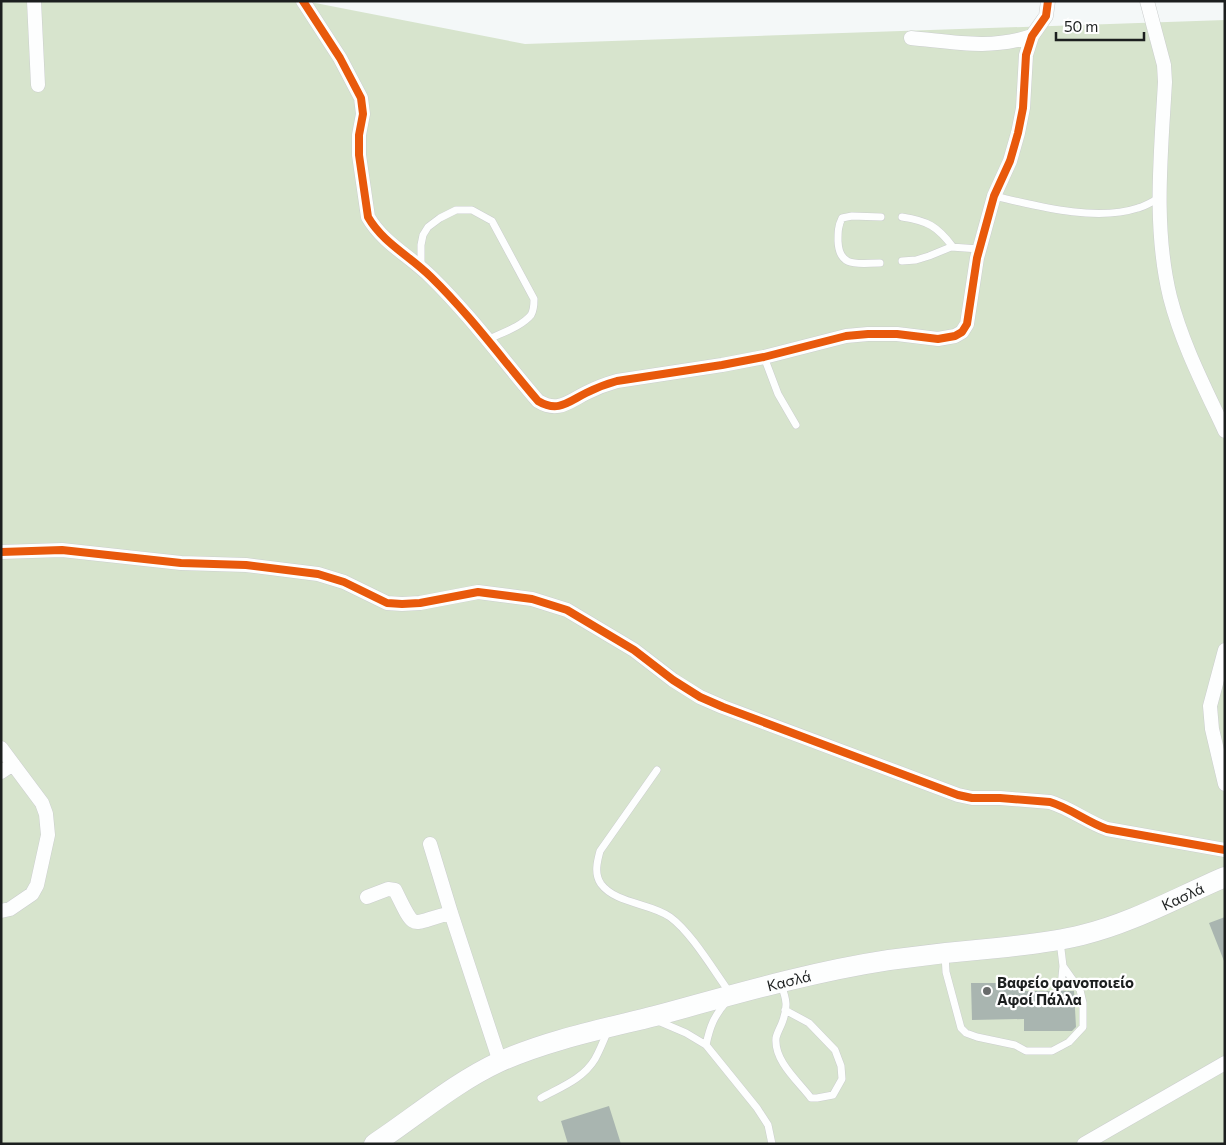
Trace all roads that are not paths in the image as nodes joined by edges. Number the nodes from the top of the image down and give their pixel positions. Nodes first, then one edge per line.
1 (34, 1) edge
2 (303, 1) edge
3 (1048, 1) edge
4 (1147, 1) edge
5 (1032, 36) junction
6 (911, 38) dead end
7 (38, 84) dead end
8 (994, 196) junction
9 (1160, 198) junction
10 (881, 217) dead end
11 (902, 217) dead end
12 (953, 247) junction
13 (980, 248) junction
14 (902, 261) dead end
15 (880, 263) dead end
16 (420, 268) junction
17 (487, 340) junction
18 (764, 357) junction
19 (796, 425) dead end
20 (1225, 431) edge
21 (1, 552) edge
22 (1225, 650) edge
23 (1, 748) edge
24 (7, 768) edge
25 (657, 770) dead end
26 (1225, 784) edge
27 (430, 844) dead end
28 (1225, 850) edge
29 (1225, 878) edge
30 (367, 897) dead end
31 (1, 911) edge
32 (451, 913) junction
33 (1060, 940) junction
34 (945, 954) junction
35 (1063, 966) junction
36 (780, 982) junction
37 (1061, 987) dead end
38 (732, 995) junction
39 (785, 1010) junction
40 (649, 1017) junction
41 (610, 1028) junction
42 (706, 1045) junction
43 (500, 1062) junction
44 (1225, 1063) edge
45 (541, 1098) dead end
46 (374, 1144) edge
47 (772, 1144) edge
48 (1084, 1144) edge

1 - 7 street
2 - 16 street
3 - 5 street
4 - 9 street
5 - 6 street
5 - 8 street
8 - 9 lane
8 - 13 street
9 - 20 street
10 - 15 lane
11 - 12 lane
12 - 13 lane
12 - 14 lane
13 - 18 street
16 - 17 street
16 - 17 lane
17 - 18 street
18 - 19 lane
21 - 28 street
22 - 26 street
23 - 24 street
24 - 31 street
25 - 38 lane
27 - 32 street
29 - 33 street, Κασλά
30 - 32 street
32 - 43 street
33 - 34 street, Κασλά
33 - 35 lane
34 - 35 lane
34 - 36 street, Κασλά
35 - 37 lane
36 - 38 street, Κασλά
36 - 39 lane
38 - 40 street, Κασλά
38 - 42 lane
39 - 39 lane
40 - 41 street, Κασλά
40 - 42 lane
41 - 43 street, Κασλά
41 - 45 lane
42 - 47 lane
43 - 46 street, Κασλά
44 - 48 street

